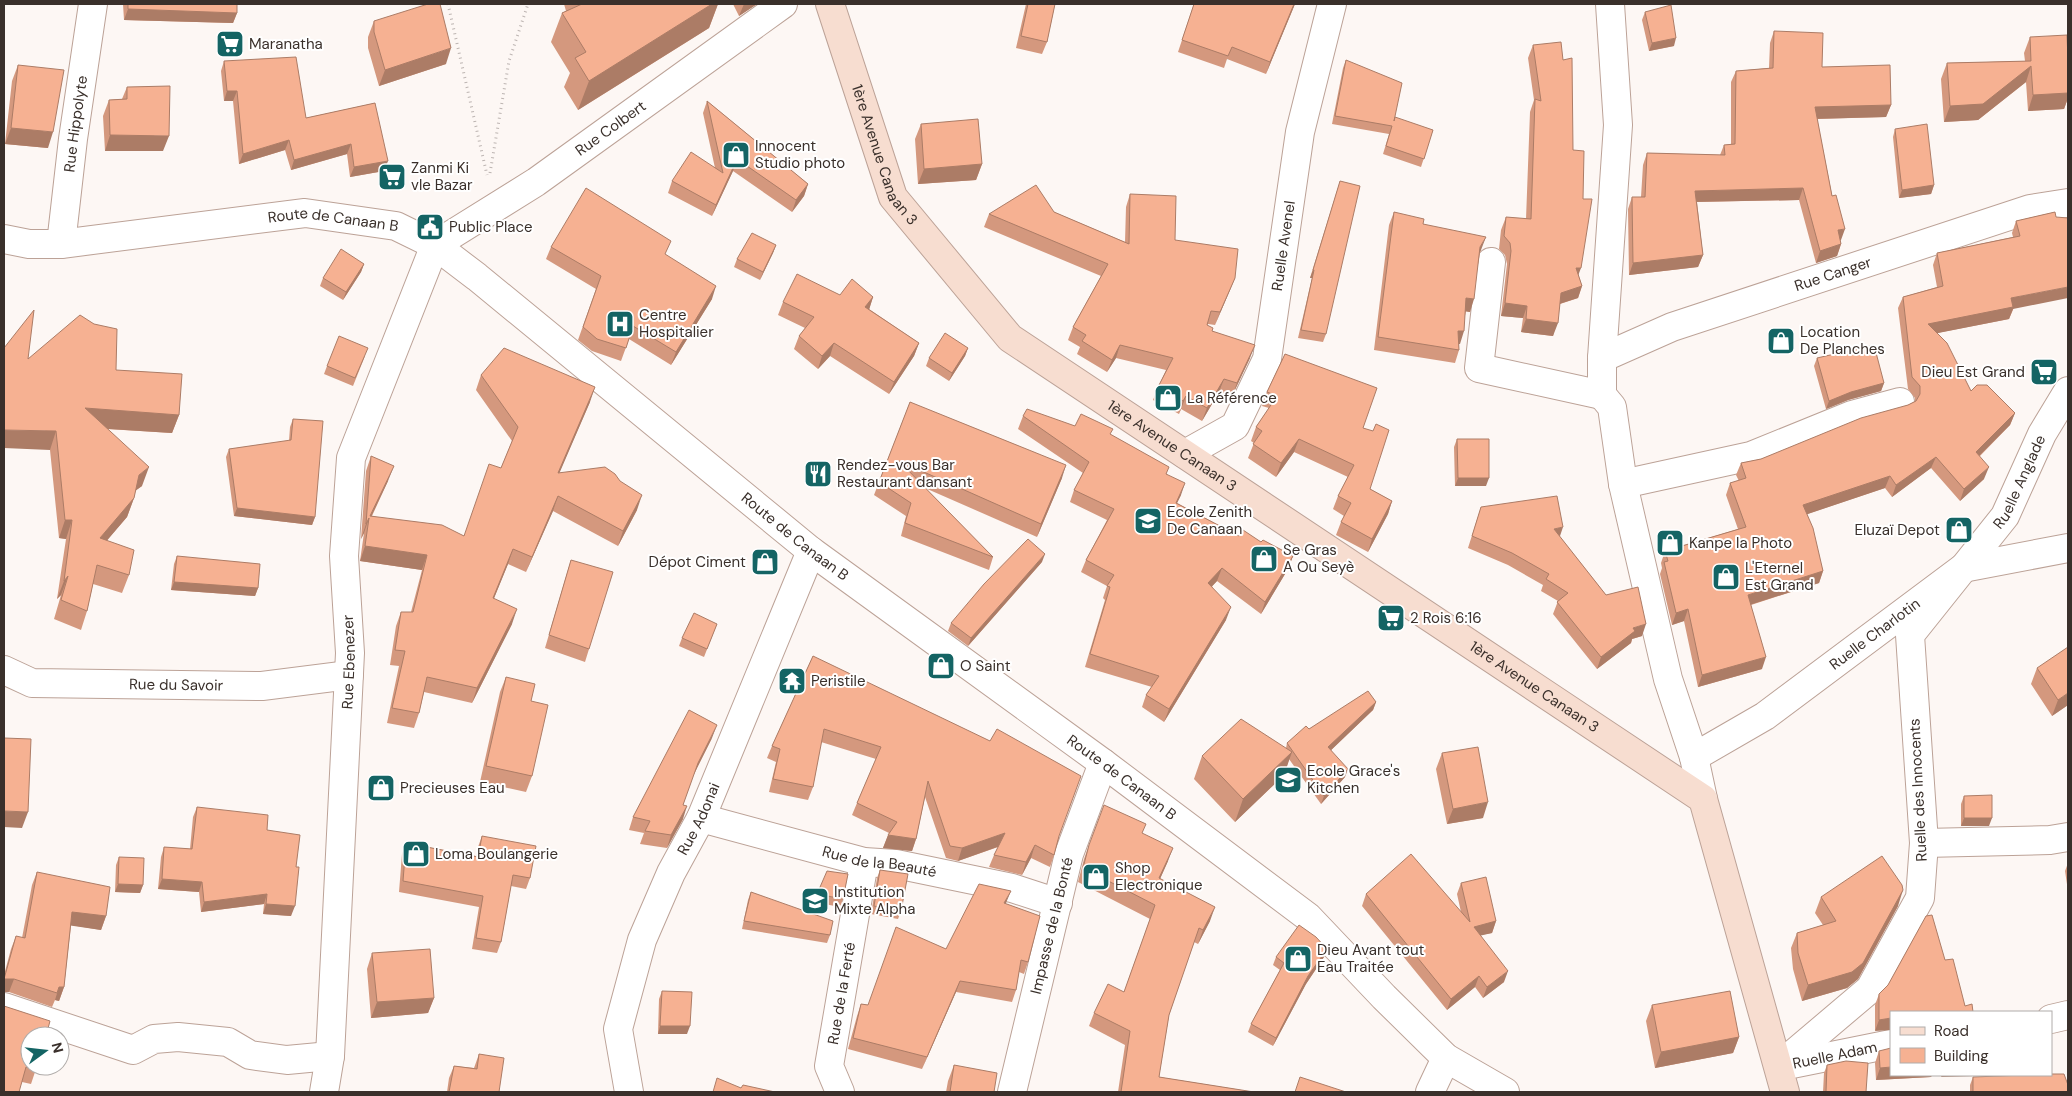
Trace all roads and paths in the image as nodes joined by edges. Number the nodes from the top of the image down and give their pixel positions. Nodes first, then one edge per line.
1 (93, 4) edge
2 (448, 4) edge
3 (528, 4) edge
4 (783, 4) edge
5 (830, 4) edge
6 (1332, 4) edge
7 (1610, 4) edge
8 (2068, 203) edge
9 (4, 239) edge
10 (61, 244) junction
11 (435, 246) junction
12 (1491, 262) dead end
13 (1602, 358) junction
14 (2068, 391) edge
15 (1602, 394) junction
16 (1900, 402) dead end
17 (1185, 454) junction
18 (1624, 484) junction
19 (2068, 548) edge
20 (811, 551) junction
21 (1964, 568) junction
22 (4, 670) edge
23 (349, 675) junction
24 (1694, 757) junction
25 (1103, 763) junction
26 (1703, 799) junction
27 (700, 818) junction
28 (2068, 837) edge
29 (1924, 843) junction
30 (864, 862) junction
31 (1058, 902) junction
32 (4, 1007) edge
33 (2068, 1015) edge
34 (2052, 1019) edge
35 (1890, 1044) edge
36 (330, 1056) junction
37 (1446, 1058) junction
38 (1779, 1066) junction
39 (324, 1092) edge
40 (629, 1092) edge
41 (840, 1092) edge
42 (1012, 1092) edge
43 (1430, 1092) edge
44 (1505, 1092) edge
45 (1785, 1092) edge

1 - 10 street, Rue Hippolyte
2 - 3 path
4 - 11 street, Rue Colbert
5 - 17 main road, 1ère Avenue Canaan 3
6 - 17 street, Ruelle Avenel
7 - 13 street
8 - 13 street, Rue Canger
9 - 10 street, Route de Canaan B
10 - 11 street, Route de Canaan B
11 - 20 street, Route de Canaan B
11 - 23 street, Rue Ebenezer
12 - 15 street
13 - 15 street
14 - 21 street, Ruelle Anglade
15 - 18 street
16 - 18 street
17 - 26 main road, 1ère Avenue Canaan 3
18 - 24 street
19 - 21 street, Ruelle Charlotin
20 - 25 street, Route de Canaan B
20 - 27 street, Rue Adonai
21 - 24 street, Ruelle Charlotin
21 - 29 street, Ruelle des Innocents
22 - 23 street, Rue du Savoir
23 - 36 street, Rue Ebenezer
24 - 26 street
25 - 31 street, Impasse de la Bonté
25 - 37 street, Route de Canaan B
26 - 38 main road
27 - 30 street, Rue de la Beauté
27 - 40 street, Rue Adonai
28 - 29 street
29 - 38 street, Ruelle des Innocents
30 - 31 street, Rue de la Beauté
30 - 41 street, Rue de la Ferté
31 - 42 street, Impasse de la Bonté
32 - 36 street
33 - 34 street
35 - 38 street, Ruelle Adam
36 - 39 street, Rue Ebenezer
37 - 43 street
37 - 44 street, Route de Canaan B
38 - 45 main road

